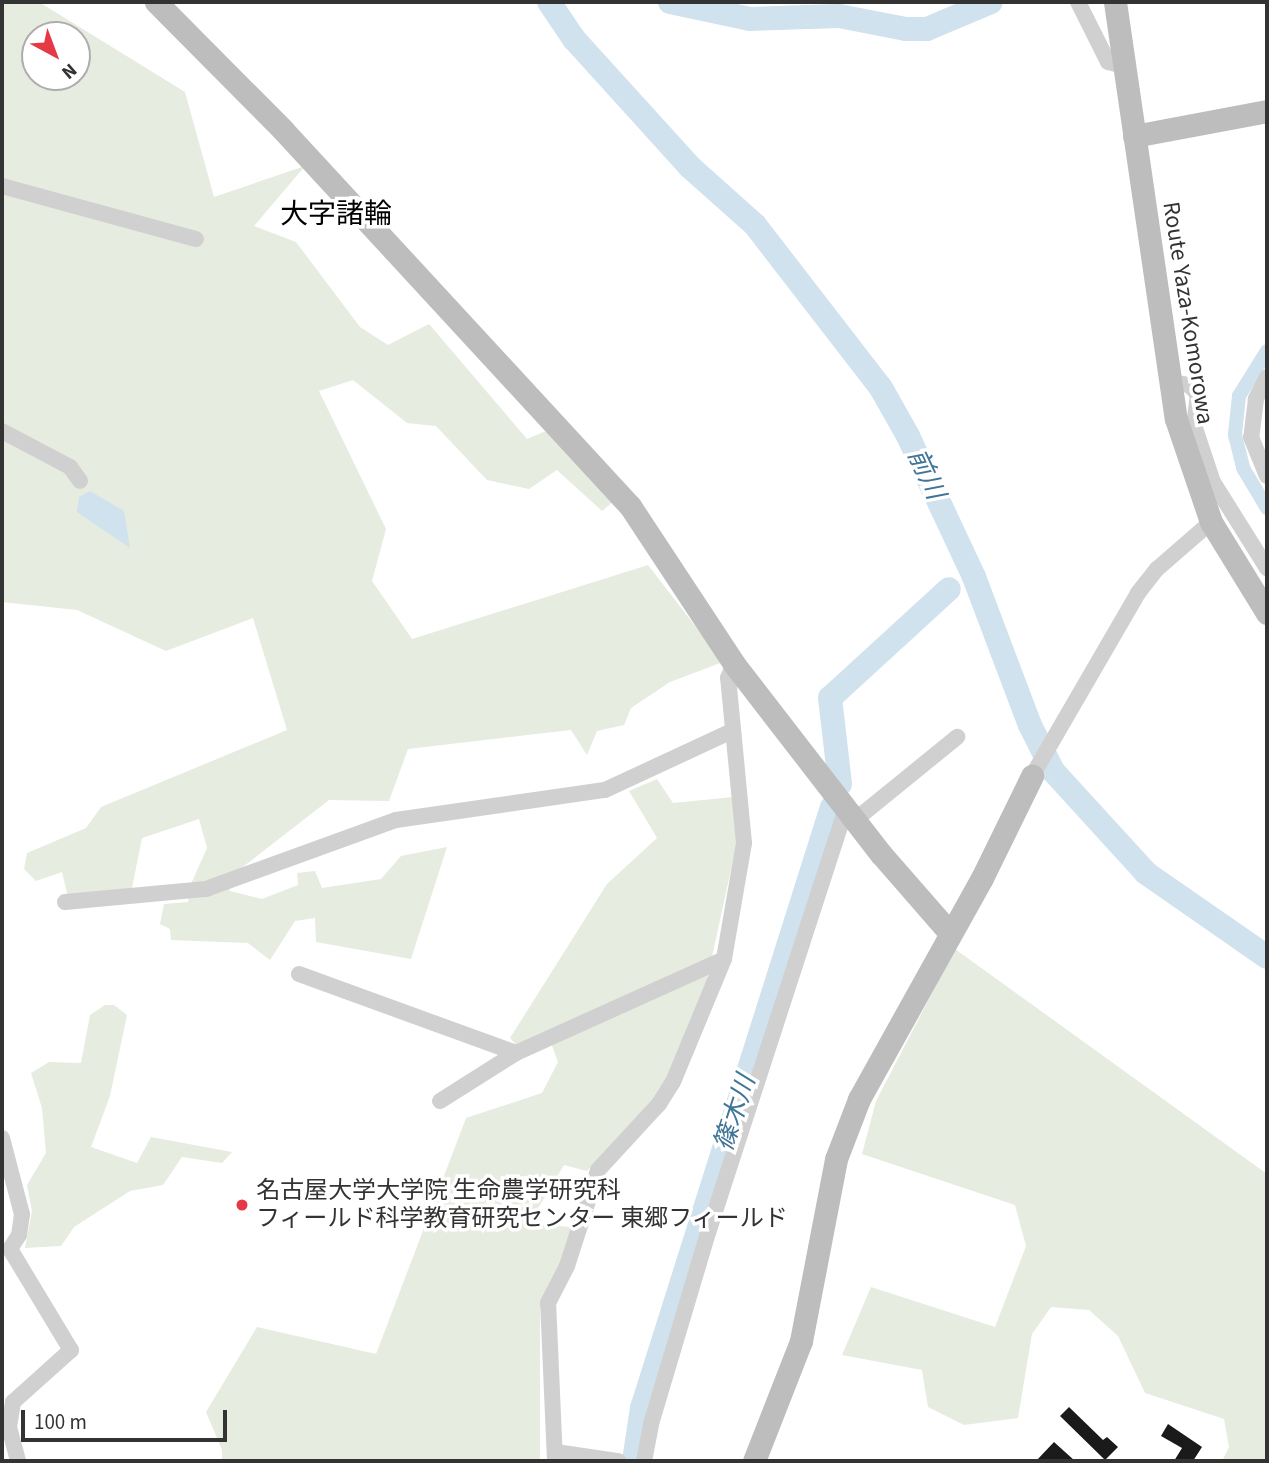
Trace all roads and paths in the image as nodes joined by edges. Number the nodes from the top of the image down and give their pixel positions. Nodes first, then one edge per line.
1 (156, 2) edge
2 (1078, 2) edge
3 (1115, 2) edge
4 (1124, 66) junction
5 (1267, 111) edge
6 (1134, 136) junction
7 (2, 186) edge
8 (196, 239) dead end
9 (1267, 377) edge
10 (1170, 382) junction
11 (2, 431) edge
12 (1267, 476) edge
13 (80, 481) dead end
14 (1211, 522) junction
15 (1267, 568) edge
16 (1267, 613) edge
17 (734, 664) junction
18 (732, 731) junction
19 (957, 737) dead end
20 (1032, 776) joint
21 (851, 815) junction
22 (65, 901) dead end
23 (949, 932) junction
24 (724, 958) junction
25 (299, 974) dead end
26 (516, 1053) junction
27 (440, 1101) dead end
28 (2, 1138) edge
29 (555, 1457) edge
30 (18, 1461) edge
31 (618, 1461) edge
32 (644, 1461) edge
33 (754, 1461) edge

1 - 17 street
2 - 4 street
3 - 4 street, Route Yaza-Komorowa
4 - 6 street, Route Yaza-Komorowa
5 - 6 street
6 - 10 street, Route Yaza-Komorowa
7 - 8 street
9 - 12 street
10 - 14 street, Route Yaza-Komorowa
10 - 15 street
11 - 13 street
14 - 16 street, Route Yaza-Komorowa
14 - 20 street
17 - 18 street
17 - 21 street
18 - 22 street
18 - 24 street
19 - 21 street
20 - 23 street
21 - 23 street
21 - 32 street
23 - 33 street
24 - 26 street
24 - 29 street
25 - 26 street
26 - 27 street
28 - 30 street
29 - 31 street

